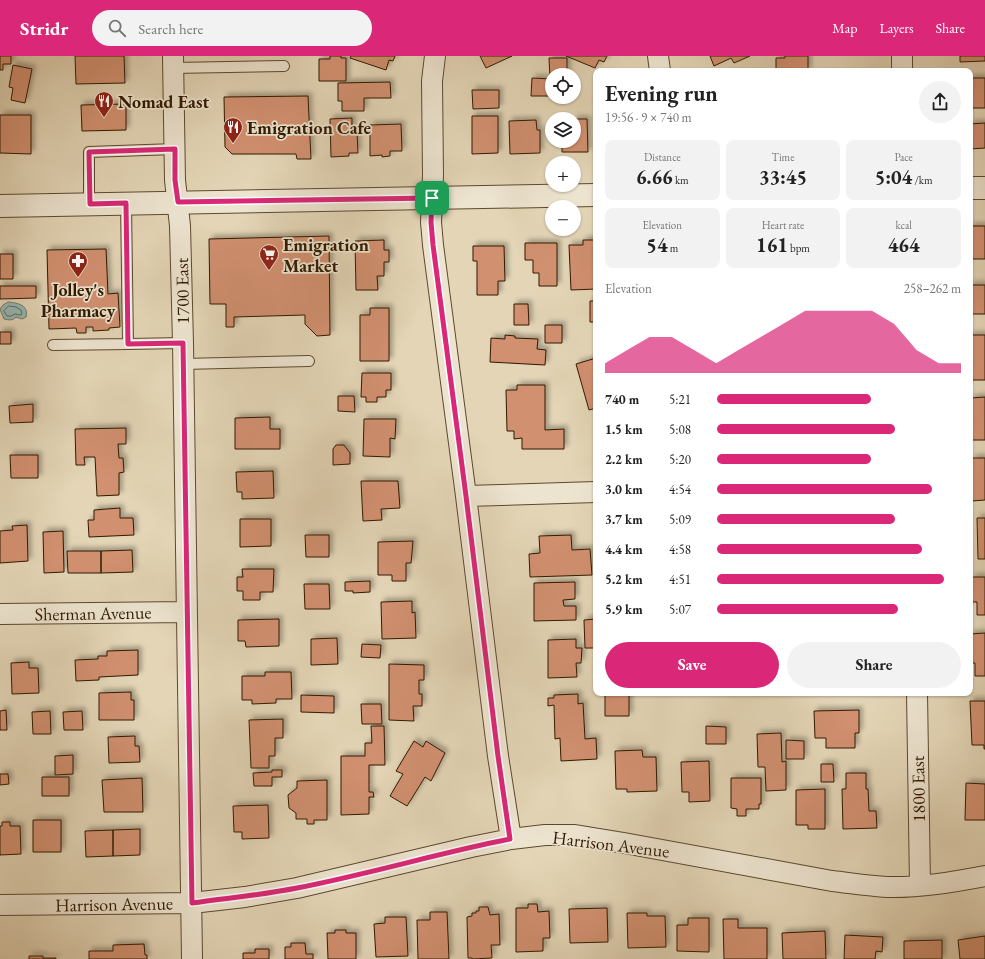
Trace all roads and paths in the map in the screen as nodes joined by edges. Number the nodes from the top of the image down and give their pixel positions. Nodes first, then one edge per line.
1 (435, 56) edge
2 (658, 56) edge
3 (902, 56) edge
4 (173, 62) edge
5 (284, 66) dead end
6 (660, 68) edge
7 (902, 68) edge
8 (175, 149) junction
9 (973, 188) edge
10 (985, 188) edge
11 (593, 195) edge
12 (432, 198) junction
13 (178, 202) junction
14 (126, 203) junction
15 (90, 204) junction
16 (0, 206) edge
17 (183, 343) junction
18 (128, 344) junction
19 (53, 346) dead end
20 (309, 361) dead end
21 (183, 364) junction
22 (593, 492) edge
23 (466, 496) junction
24 (186, 612) junction
25 (0, 614) edge
26 (917, 696) edge
27 (510, 839) junction
28 (985, 876) edge
29 (920, 885) junction
30 (192, 903) junction
31 (0, 905) edge
32 (192, 959) edge

1 - 12 street
2 - 6 street
3 - 7 street
4 - 5 lane
4 - 8 street, 1700 East
8 - 13 street, 1700 East
8 - 15 lane
9 - 10 street
11 - 12 street
12 - 13 street
12 - 23 street
13 - 14 street
13 - 17 street, 1700 East
14 - 15 street
14 - 18 lane
15 - 16 street
17 - 18 lane
17 - 21 street, 1700 East
18 - 19 lane
20 - 21 lane
21 - 24 street, 1700 East
22 - 23 street
23 - 27 street
24 - 25 street, Sherman Avenue
24 - 30 street, 1700 East
26 - 29 street, 1800 East
27 - 29 street, Harrison Avenue
27 - 30 street, Harrison Avenue
28 - 29 street, Harrison Avenue
30 - 31 street, Harrison Avenue
30 - 32 street, 1700 East

